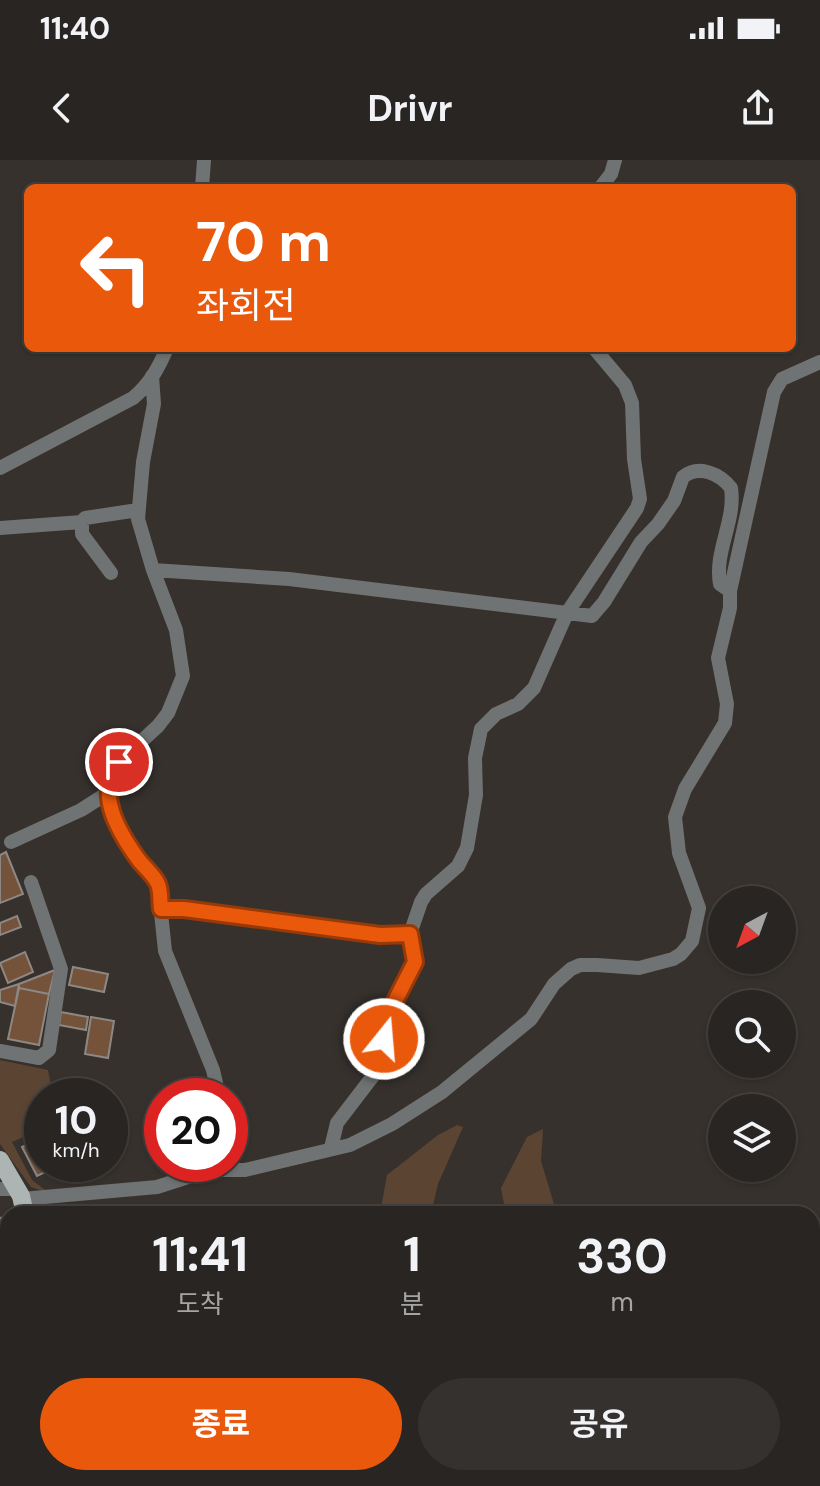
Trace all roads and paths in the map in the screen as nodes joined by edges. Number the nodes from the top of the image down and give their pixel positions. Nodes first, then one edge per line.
1 (204, 160) edge
2 (615, 160) edge
3 (202, 184) edge
4 (603, 184) edge
5 (165, 352) edge
6 (597, 352) edge
7 (820, 362) edge
8 (152, 376) junction
9 (0, 468) edge
10 (138, 510) junction
11 (82, 522) junction
12 (0, 528) edge
13 (153, 570) junction
14 (111, 573) dead end
15 (730, 591) junction
16 (567, 613) junction
17 (108, 796) junction
18 (11, 842) dead end
19 (31, 882) dead end
20 (161, 909) junction
21 (410, 934) junction
22 (0, 1051) edge
23 (215, 1078) edge
24 (331, 1148) junction
25 (0, 1160) edge
26 (248, 1169) edge
27 (169, 1182) edge
28 (16, 1198) edge

1 - 3 street
2 - 4 street
5 - 8 street
6 - 16 street
7 - 15 street
8 - 9 street
8 - 10 street
10 - 11 street
10 - 13 street
11 - 12 street
11 - 14 street
13 - 16 street
13 - 17 street
15 - 16 street
15 - 24 street
16 - 21 street
17 - 18 street
17 - 20 street
19 - 22 street
20 - 21 street
20 - 23 street
21 - 24 street
24 - 26 street
25 - 28 main road
27 - 28 street

